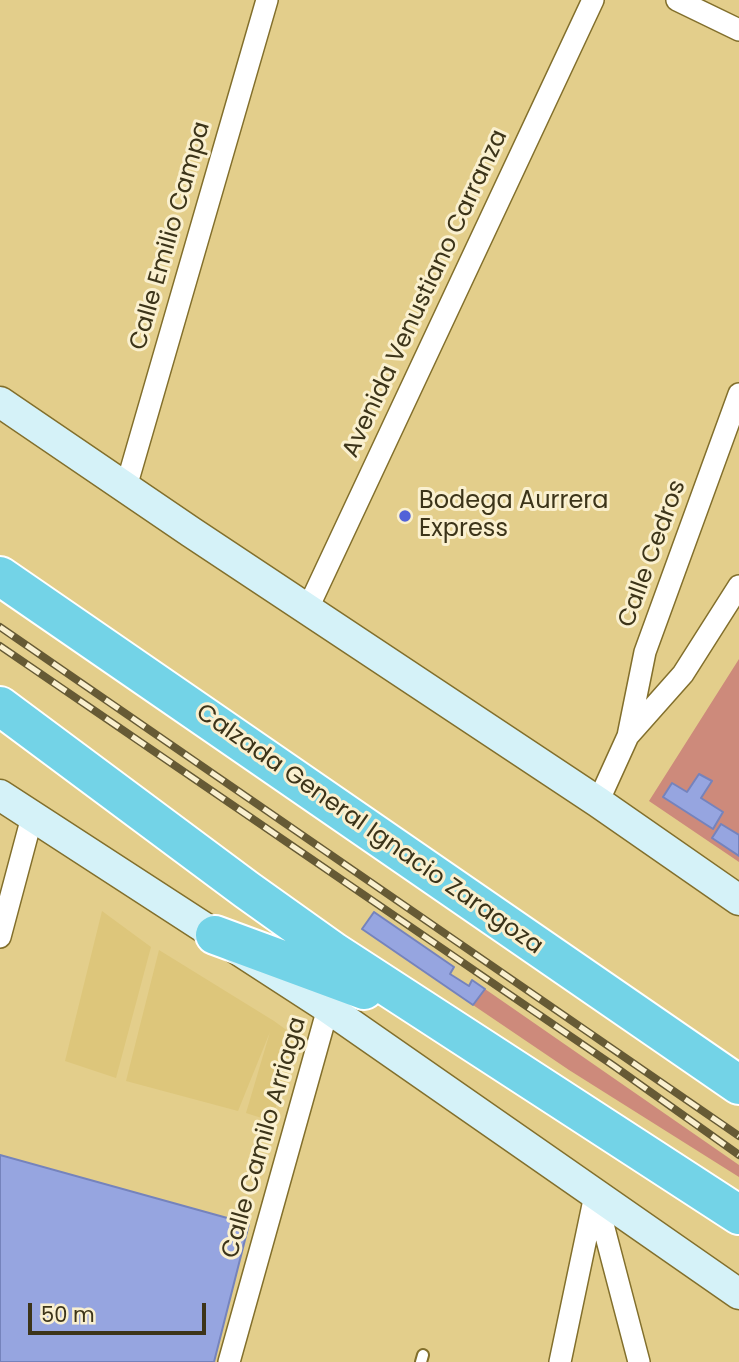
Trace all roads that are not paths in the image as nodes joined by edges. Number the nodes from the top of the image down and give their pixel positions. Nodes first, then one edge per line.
1 (267, 0) edge
2 (593, 0) edge
3 (677, 0) edge
4 (739, 30) edge
5 (739, 394) edge
6 (0, 402) edge
7 (126, 487) junction
8 (0, 576) edge
9 (739, 586) edge
10 (307, 610) junction
11 (0, 706) edge
12 (628, 736) junction
13 (0, 795) edge
14 (598, 803) junction
15 (32, 817) junction
16 (739, 900) edge
17 (215, 935) junction
18 (0, 937) edge
19 (328, 1008) junction
20 (434, 1015) junction
21 (739, 1085) edge
22 (595, 1194) junction
23 (739, 1214) edge
24 (739, 1294) edge
25 (229, 1362) edge
26 (560, 1362) edge
27 (639, 1362) edge

1 - 7 street, Calle Emilio Campa
2 - 10 street, Avenida Venustiano Carranza
3 - 4 street
5 - 12 street, Calle Cedros
6 - 7 main road
7 - 10 main road
8 - 21 highway, Calzada General Ignacio Zaragoza
9 - 12 street, Calle Cedros
10 - 14 main road
11 - 20 highway
12 - 14 street, Calle Cedros
13 - 15 main road
14 - 16 main road
15 - 17 main road
15 - 18 street
17 - 19 main road
17 - 20 highway
19 - 22 main road
19 - 25 street, Calle Camilo Arriaga
20 - 23 highway
22 - 24 main road
22 - 26 street
22 - 27 street

